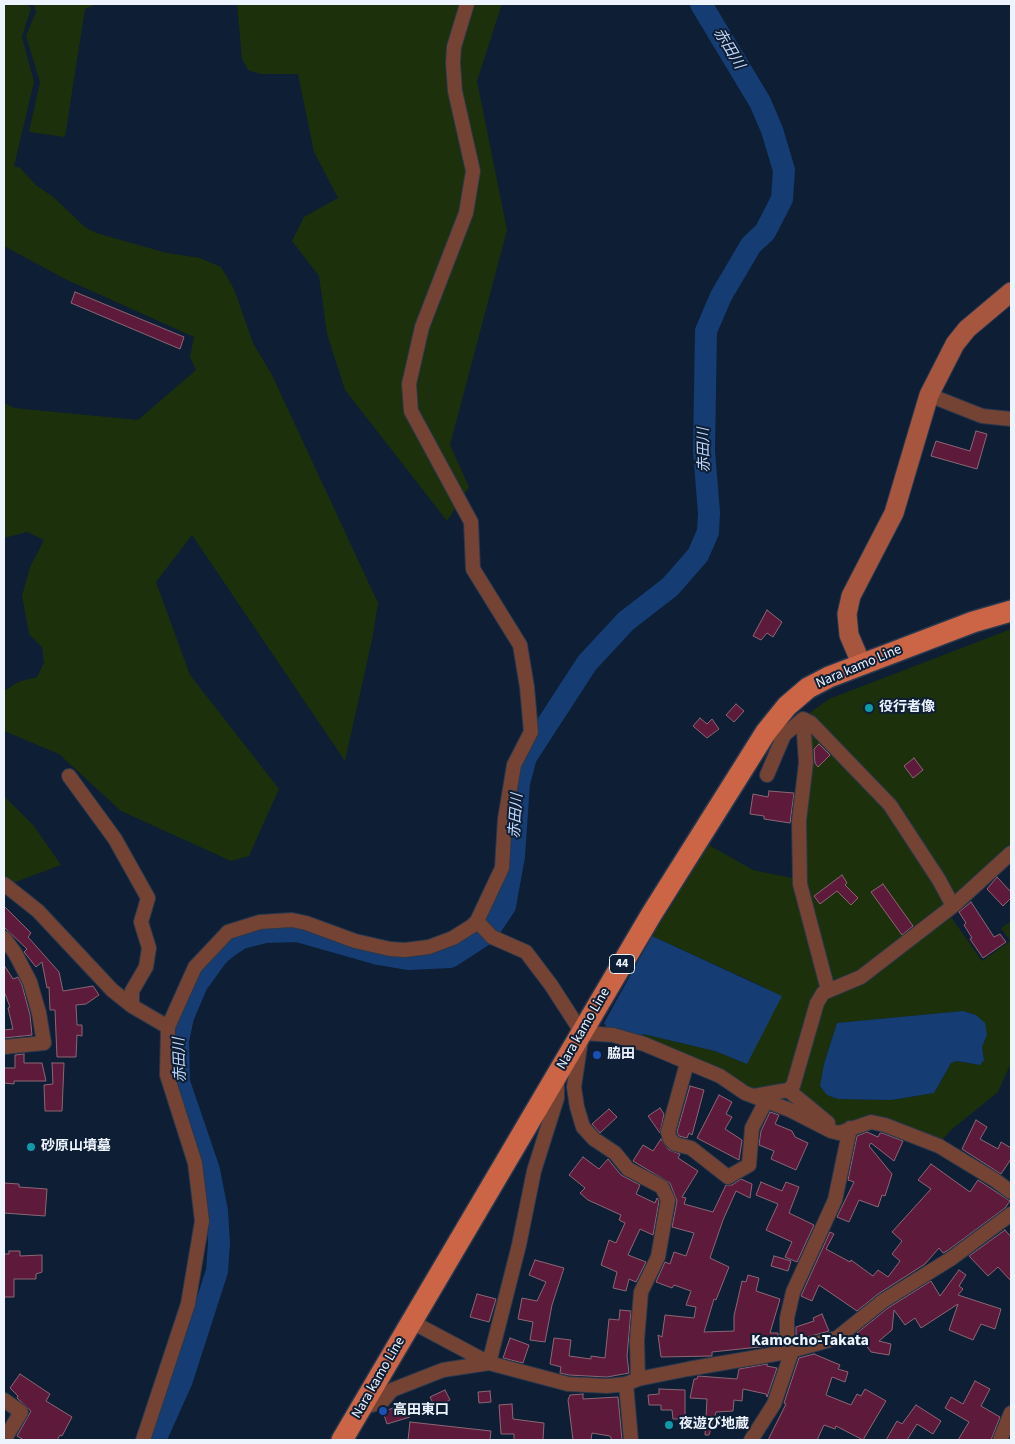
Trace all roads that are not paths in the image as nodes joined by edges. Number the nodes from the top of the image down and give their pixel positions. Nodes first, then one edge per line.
1 (467, 4) edge
2 (1011, 292) edge
3 (930, 395) junction
4 (1011, 420) edge
5 (1011, 611) edge
6 (861, 663) junction
7 (803, 719) junction
8 (775, 733) junction
9 (767, 775) dead end
10 (69, 776) dead end
11 (1011, 853) edge
12 (4, 884) edge
13 (953, 906) junction
14 (477, 921) junction
15 (4, 938) edge
16 (828, 990) junction
17 (132, 1006) junction
18 (168, 1027) junction
19 (582, 1033) junction
20 (4, 1047) edge
21 (687, 1064) junction
22 (557, 1078) junction
23 (788, 1090) junction
24 (760, 1098) junction
25 (844, 1130) junction
26 (1011, 1192) edge
27 (1011, 1214) edge
28 (412, 1322) junction
29 (790, 1352) junction
30 (489, 1363) junction
31 (632, 1381) junction
32 (4, 1400) edge
33 (361, 1408) junction
34 (1011, 1413) edge
35 (4, 1440) edge
36 (143, 1440) edge
37 (342, 1440) edge
38 (630, 1440) edge
39 (751, 1440) edge
40 (1000, 1440) edge

1 - 14 street
2 - 3 main road
3 - 4 street
3 - 6 main road
5 - 6 main road, Nara kamo Line / 44
6 - 8 main road, Nara kamo Line / 44
7 - 8 street
7 - 13 street
7 - 16 street
8 - 9 street
8 - 19 main road, Nara kamo Line / 44
10 - 17 street
11 - 13 street
12 - 17 street
13 - 16 street
14 - 18 street
14 - 19 street
15 - 20 street
16 - 23 street
17 - 18 street
18 - 36 street
19 - 21 street
19 - 22 main road, Nara kamo Line / 44
19 - 31 street
21 - 24 street
21 - 24 street
22 - 28 main road, Nara kamo Line / 44
22 - 30 street
23 - 24 street
23 - 25 street
24 - 25 street
25 - 26 street
25 - 29 street
27 - 29 street
28 - 30 street
28 - 33 main road, Nara kamo Line / 44
29 - 31 street
29 - 39 street
30 - 31 street
30 - 33 street
31 - 38 street
32 - 35 street
33 - 37 main road, Nara kamo Line / 44
34 - 40 street

